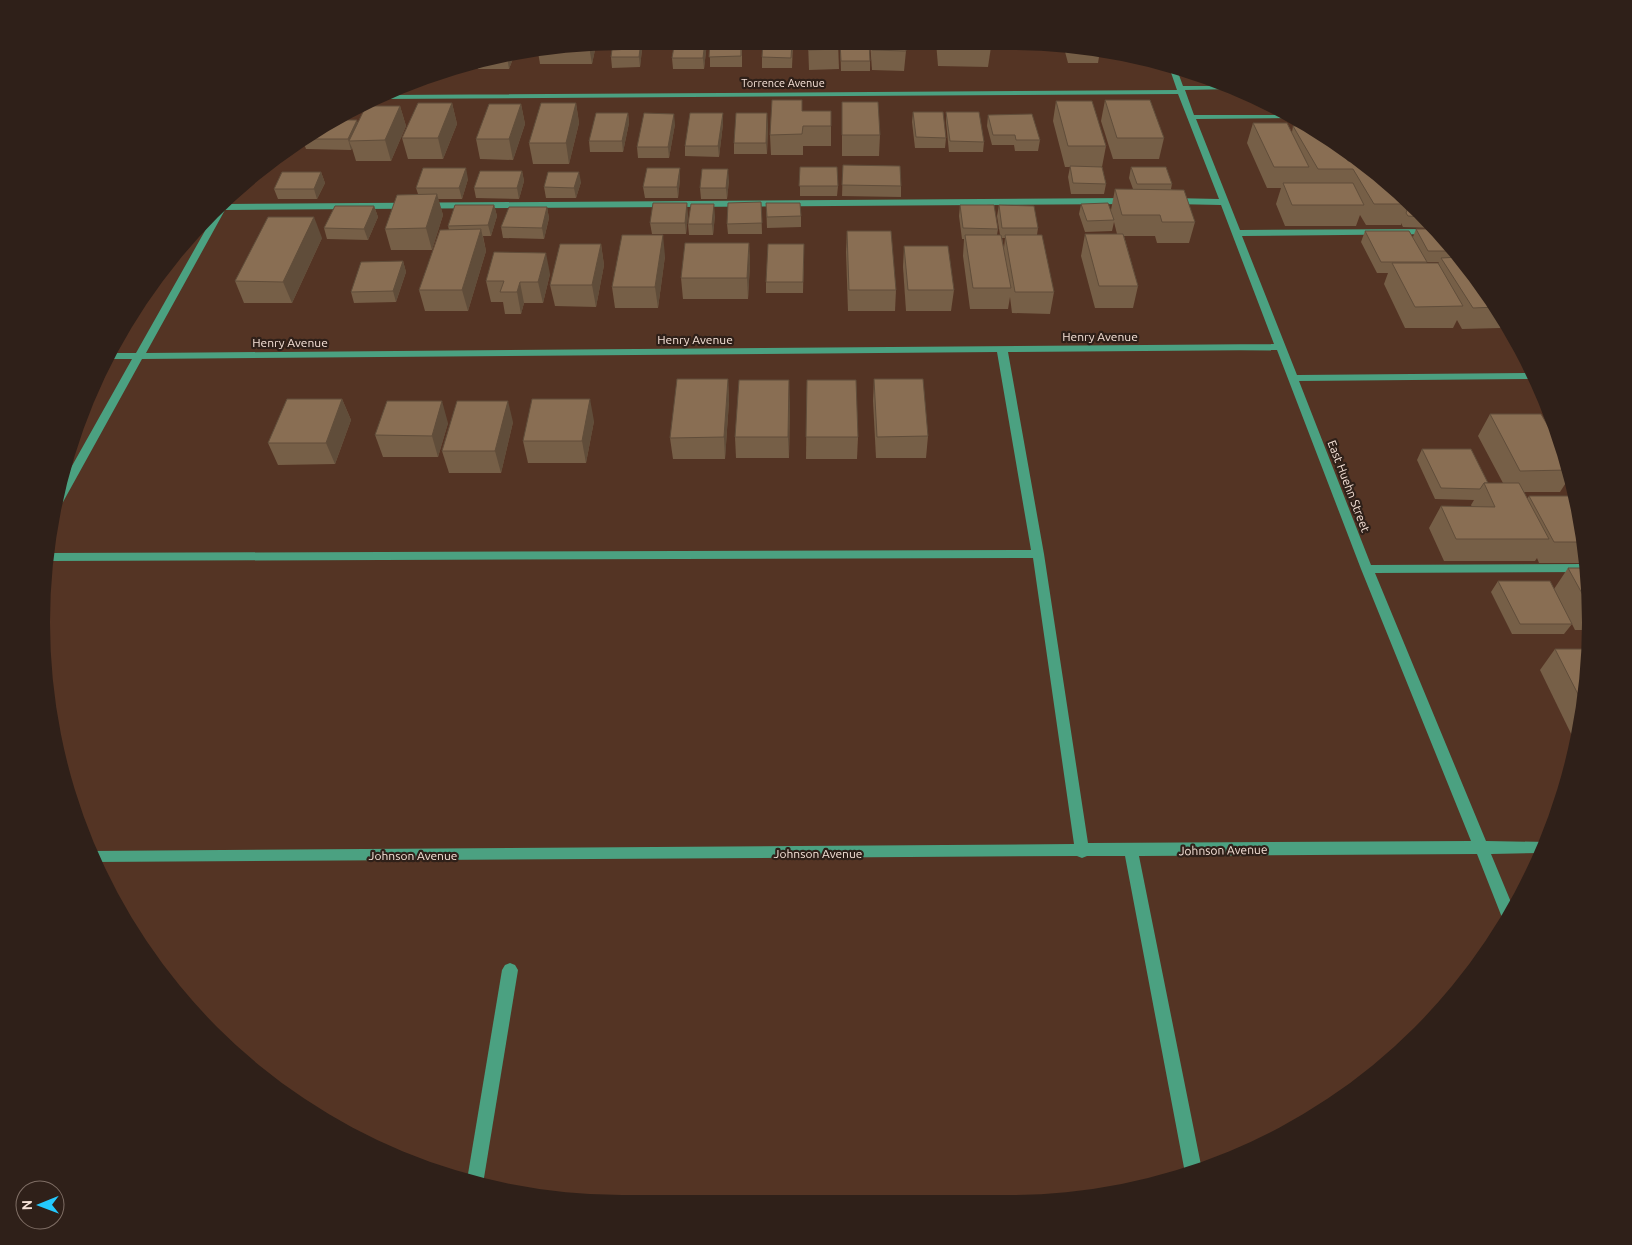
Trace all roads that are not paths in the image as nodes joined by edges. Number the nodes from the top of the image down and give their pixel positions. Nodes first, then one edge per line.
1 (1175, 75) edge
2 (1216, 89) edge
3 (1181, 90) junction
4 (396, 97) edge
5 (1191, 117) junction
6 (1278, 117) edge
7 (1140, 201) edge
8 (1159, 201) edge
9 (1224, 202) junction
10 (234, 203) edge
11 (215, 222) edge
12 (1428, 232) edge
13 (1237, 233) junction
14 (1281, 347) junction
15 (1002, 349) junction
16 (116, 356) edge
17 (139, 356) junction
18 (1526, 376) edge
19 (1292, 378) junction
20 (68, 483) edge
21 (1038, 554) junction
22 (54, 558) edge
23 (1579, 568) edge
24 (1367, 569) junction
25 (1536, 847) edge
26 (1483, 848) junction
27 (1131, 851) junction
28 (1082, 852) junction
29 (100, 856) edge
30 (1506, 907) edge
31 (510, 970) dead end
32 (1192, 1165) edge
33 (476, 1176) edge

1 - 3 street, East Huehn Street
2 - 3 street, Torrence Avenue
3 - 4 street, Torrence Avenue
3 - 5 street, East Huehn Street
5 - 6 street
5 - 9 street, East Huehn Street
7 - 10 street
8 - 9 street
9 - 13 street, East Huehn Street
11 - 17 street
12 - 13 street
13 - 14 street, East Huehn Street
14 - 15 street, Henry Avenue
14 - 19 street, East Huehn Street
15 - 17 street, Henry Avenue
15 - 21 street
16 - 17 street, Henry Avenue
17 - 20 street
18 - 19 street
19 - 24 street, East Huehn Street
21 - 22 street
21 - 28 street
23 - 24 street
24 - 26 street, East Huehn Street
25 - 26 street, Johnson Avenue
26 - 27 street, Johnson Avenue
26 - 30 street, East Huehn Street
27 - 28 street, Johnson Avenue
27 - 32 street
28 - 29 street, Johnson Avenue
31 - 33 street

